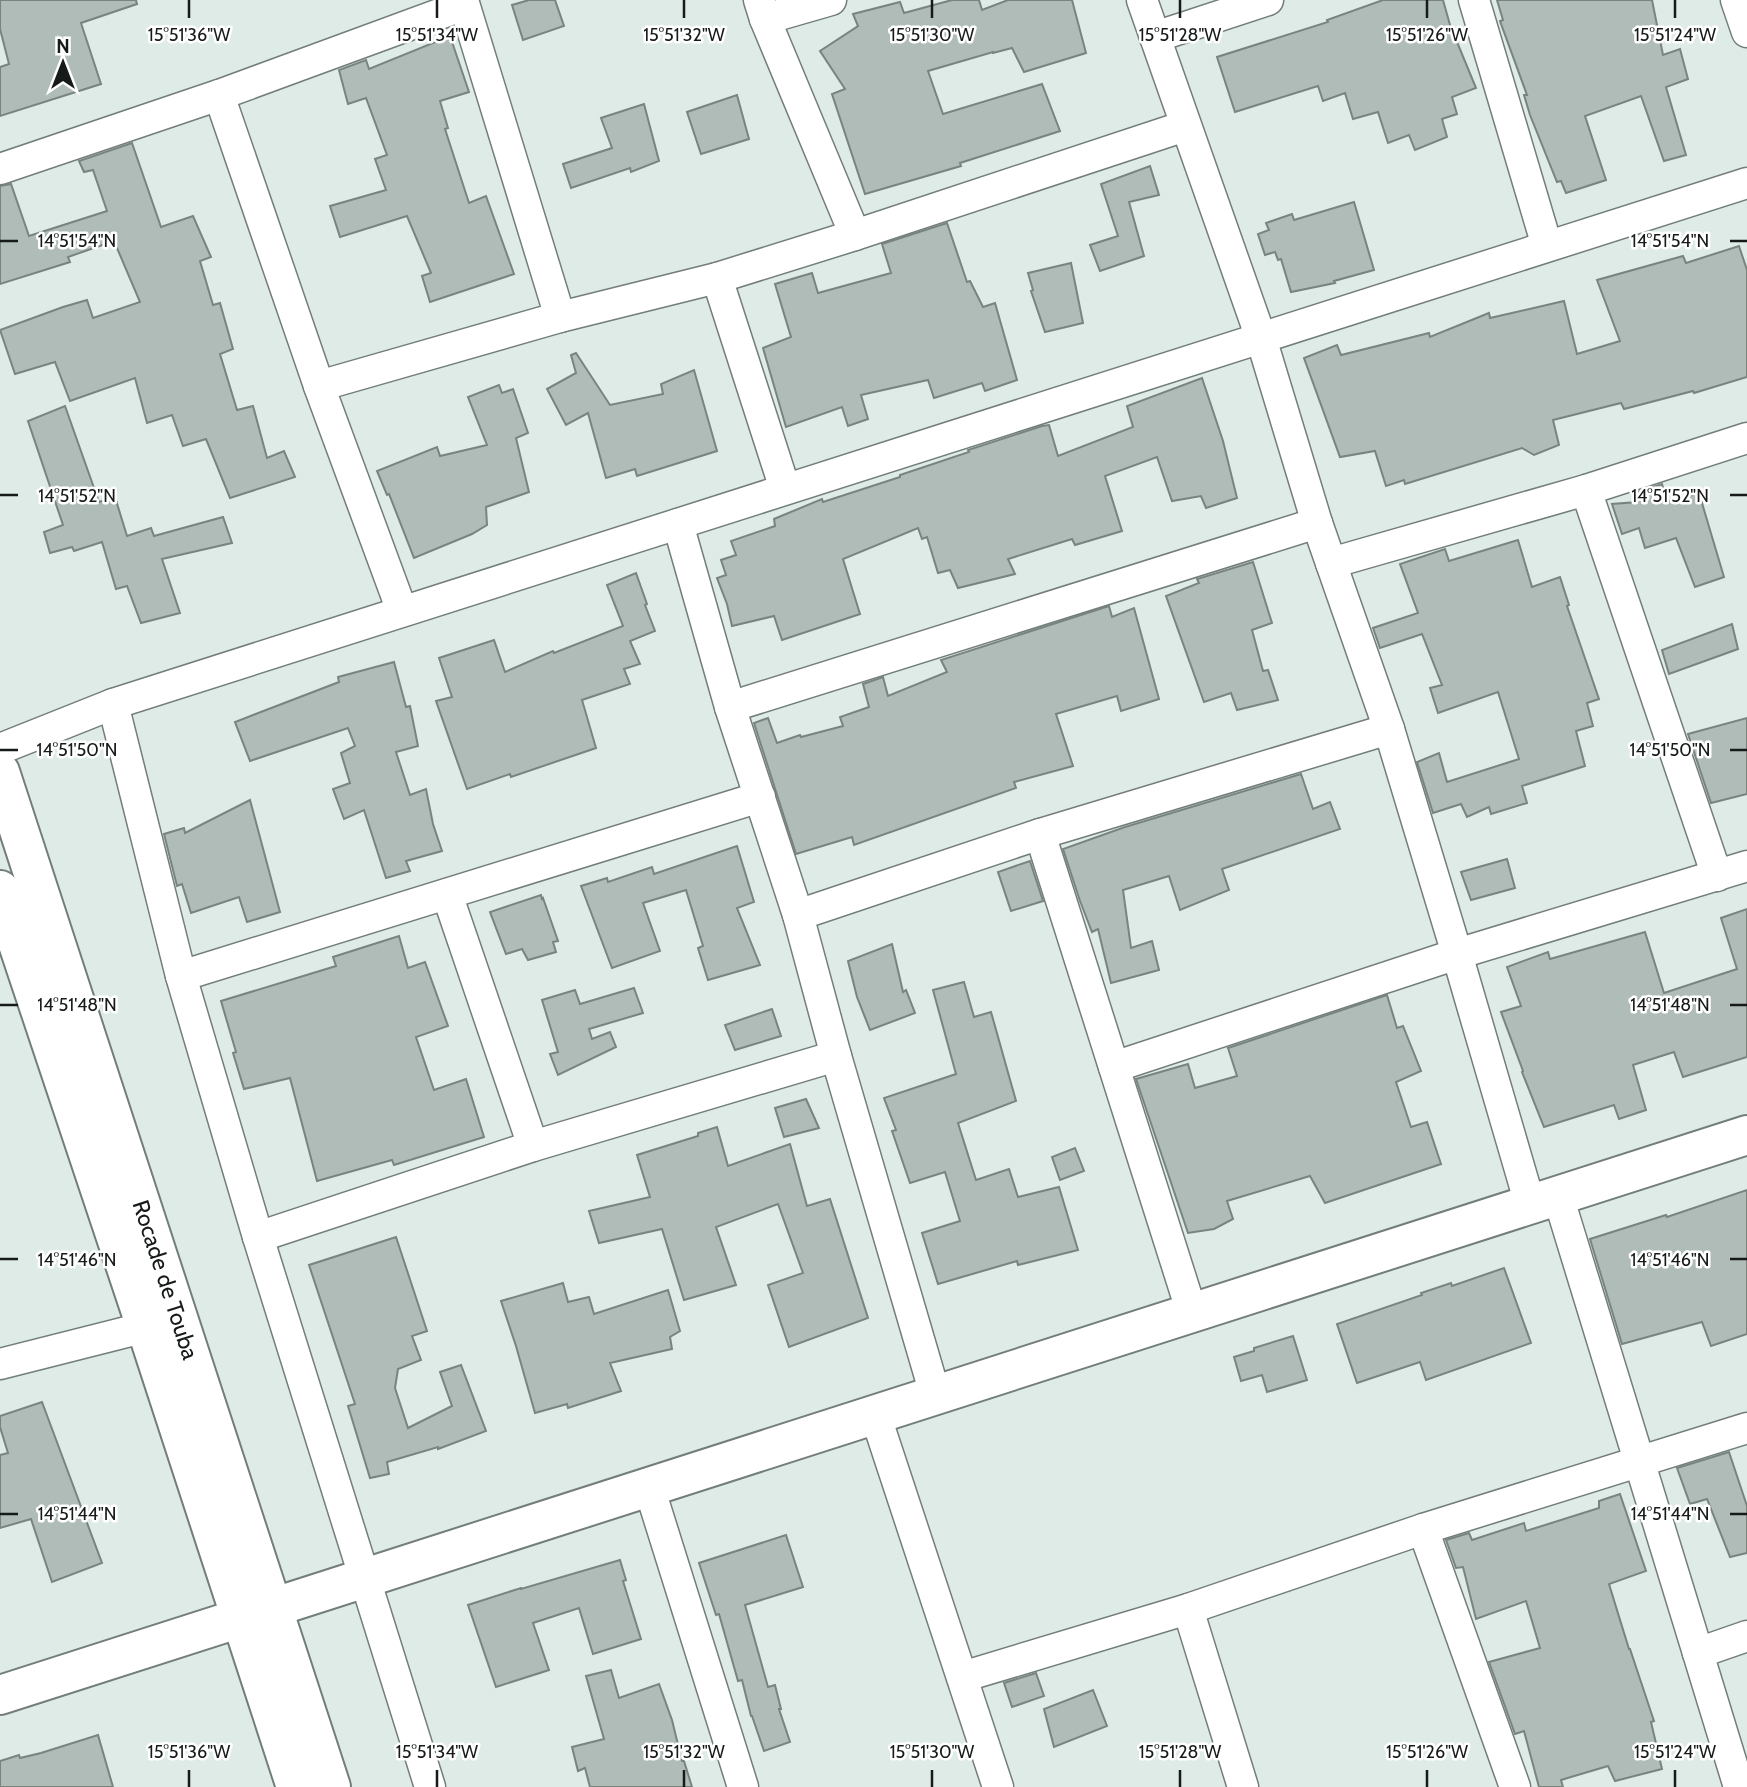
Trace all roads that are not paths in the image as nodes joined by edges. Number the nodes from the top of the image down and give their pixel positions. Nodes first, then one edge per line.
1 (831, 0) edge
2 (1142, 0) edge
3 (1268, 0) edge
4 (1475, 0) edge
5 (1736, 0) edge
6 (463, 3) edge
7 (762, 10) edge
8 (1747, 32) edge
9 (1156, 37) junction
10 (219, 95) junction
11 (1185, 126) junction
12 (0, 169) edge
13 (1747, 183) edge
14 (855, 235) junction
15 (1547, 246) junction
16 (717, 278) junction
17 (560, 317) junction
18 (1261, 338) junction
19 (319, 386) junction
20 (1747, 438) edge
21 (785, 489) junction
22 (1586, 490) junction
23 (1317, 523) junction
24 (678, 524) junction
25 (1331, 563) junction
26 (402, 611) junction
27 (113, 704) junction
28 (730, 708) junction
29 (1389, 729) junction
30 (0, 749) edge
31 (0, 772) edge
32 (760, 797) junction
33 (1040, 834) junction
34 (1747, 866) edge
35 (1717, 876) junction
36 (0, 892) edge
37 (447, 894) junction
38 (798, 915) junction
39 (1457, 954) junction
40 (181, 976) junction
41 (836, 1056) junction
42 (1114, 1067) junction
43 (1747, 1135) edge
44 (533, 1146) junction
45 (1544, 1200) junction
46 (258, 1237) junction
47 (1192, 1312) junction
48 (162, 1323) junction
49 (0, 1364) edge
50 (935, 1394) junction
51 (876, 1414) junction
52 (1747, 1428) edge
53 (1639, 1461) junction
54 (649, 1487) junction
55 (1423, 1529) junction
56 (364, 1578) junction
57 (1188, 1609) junction
58 (256, 1614) junction
59 (1747, 1636) edge
60 (1698, 1653) junction
61 (962, 1677) junction
62 (0, 1695) edge
63 (296, 1787) edge
64 (331, 1787) edge
65 (430, 1787) edge
66 (743, 1787) edge
67 (998, 1787) edge
68 (1242, 1787) edge
69 (1515, 1787) edge
70 (1739, 1787) edge

1 - 7 street
2 - 9 street
3 - 9 street
4 - 15 street
5 - 8 street
6 - 10 street
6 - 17 street
7 - 14 street
9 - 11 street
10 - 12 street
10 - 19 street
11 - 14 street
11 - 18 street
13 - 15 street
14 - 16 street
15 - 18 street
16 - 17 street
16 - 21 street
17 - 19 street
18 - 21 street
18 - 23 street
19 - 26 street
20 - 22 street
21 - 24 street
22 - 25 street
22 - 35 street
23 - 25 street
23 - 28 street
24 - 26 street
24 - 28 street
25 - 29 street
26 - 27 street
27 - 30 street
27 - 40 street
28 - 32 street
29 - 33 street
29 - 39 street
31 - 48 street, Rocade de Touba
32 - 37 street
32 - 38 street
33 - 38 street
33 - 42 street
34 - 35 street
35 - 39 street
36 - 48 street, Rocade de Touba
37 - 40 street
37 - 44 street
38 - 41 street
39 - 42 street
39 - 45 street
40 - 46 street
41 - 44 street
41 - 50 street
42 - 47 street
43 - 45 street
44 - 46 street
45 - 47 street
45 - 53 street
46 - 56 street
47 - 50 street
48 - 49 street
48 - 58 street, Rocade de Touba
50 - 51 street
51 - 54 street
51 - 61 street
52 - 53 street
53 - 55 street
53 - 60 street
54 - 56 street
54 - 66 street
55 - 57 street
55 - 69 street
56 - 58 street
56 - 65 street
57 - 61 street
57 - 68 street
58 - 62 street
58 - 63 street, Rocade de Touba
58 - 64 street, Rocade de Touba
59 - 60 street
60 - 70 street
61 - 67 street

